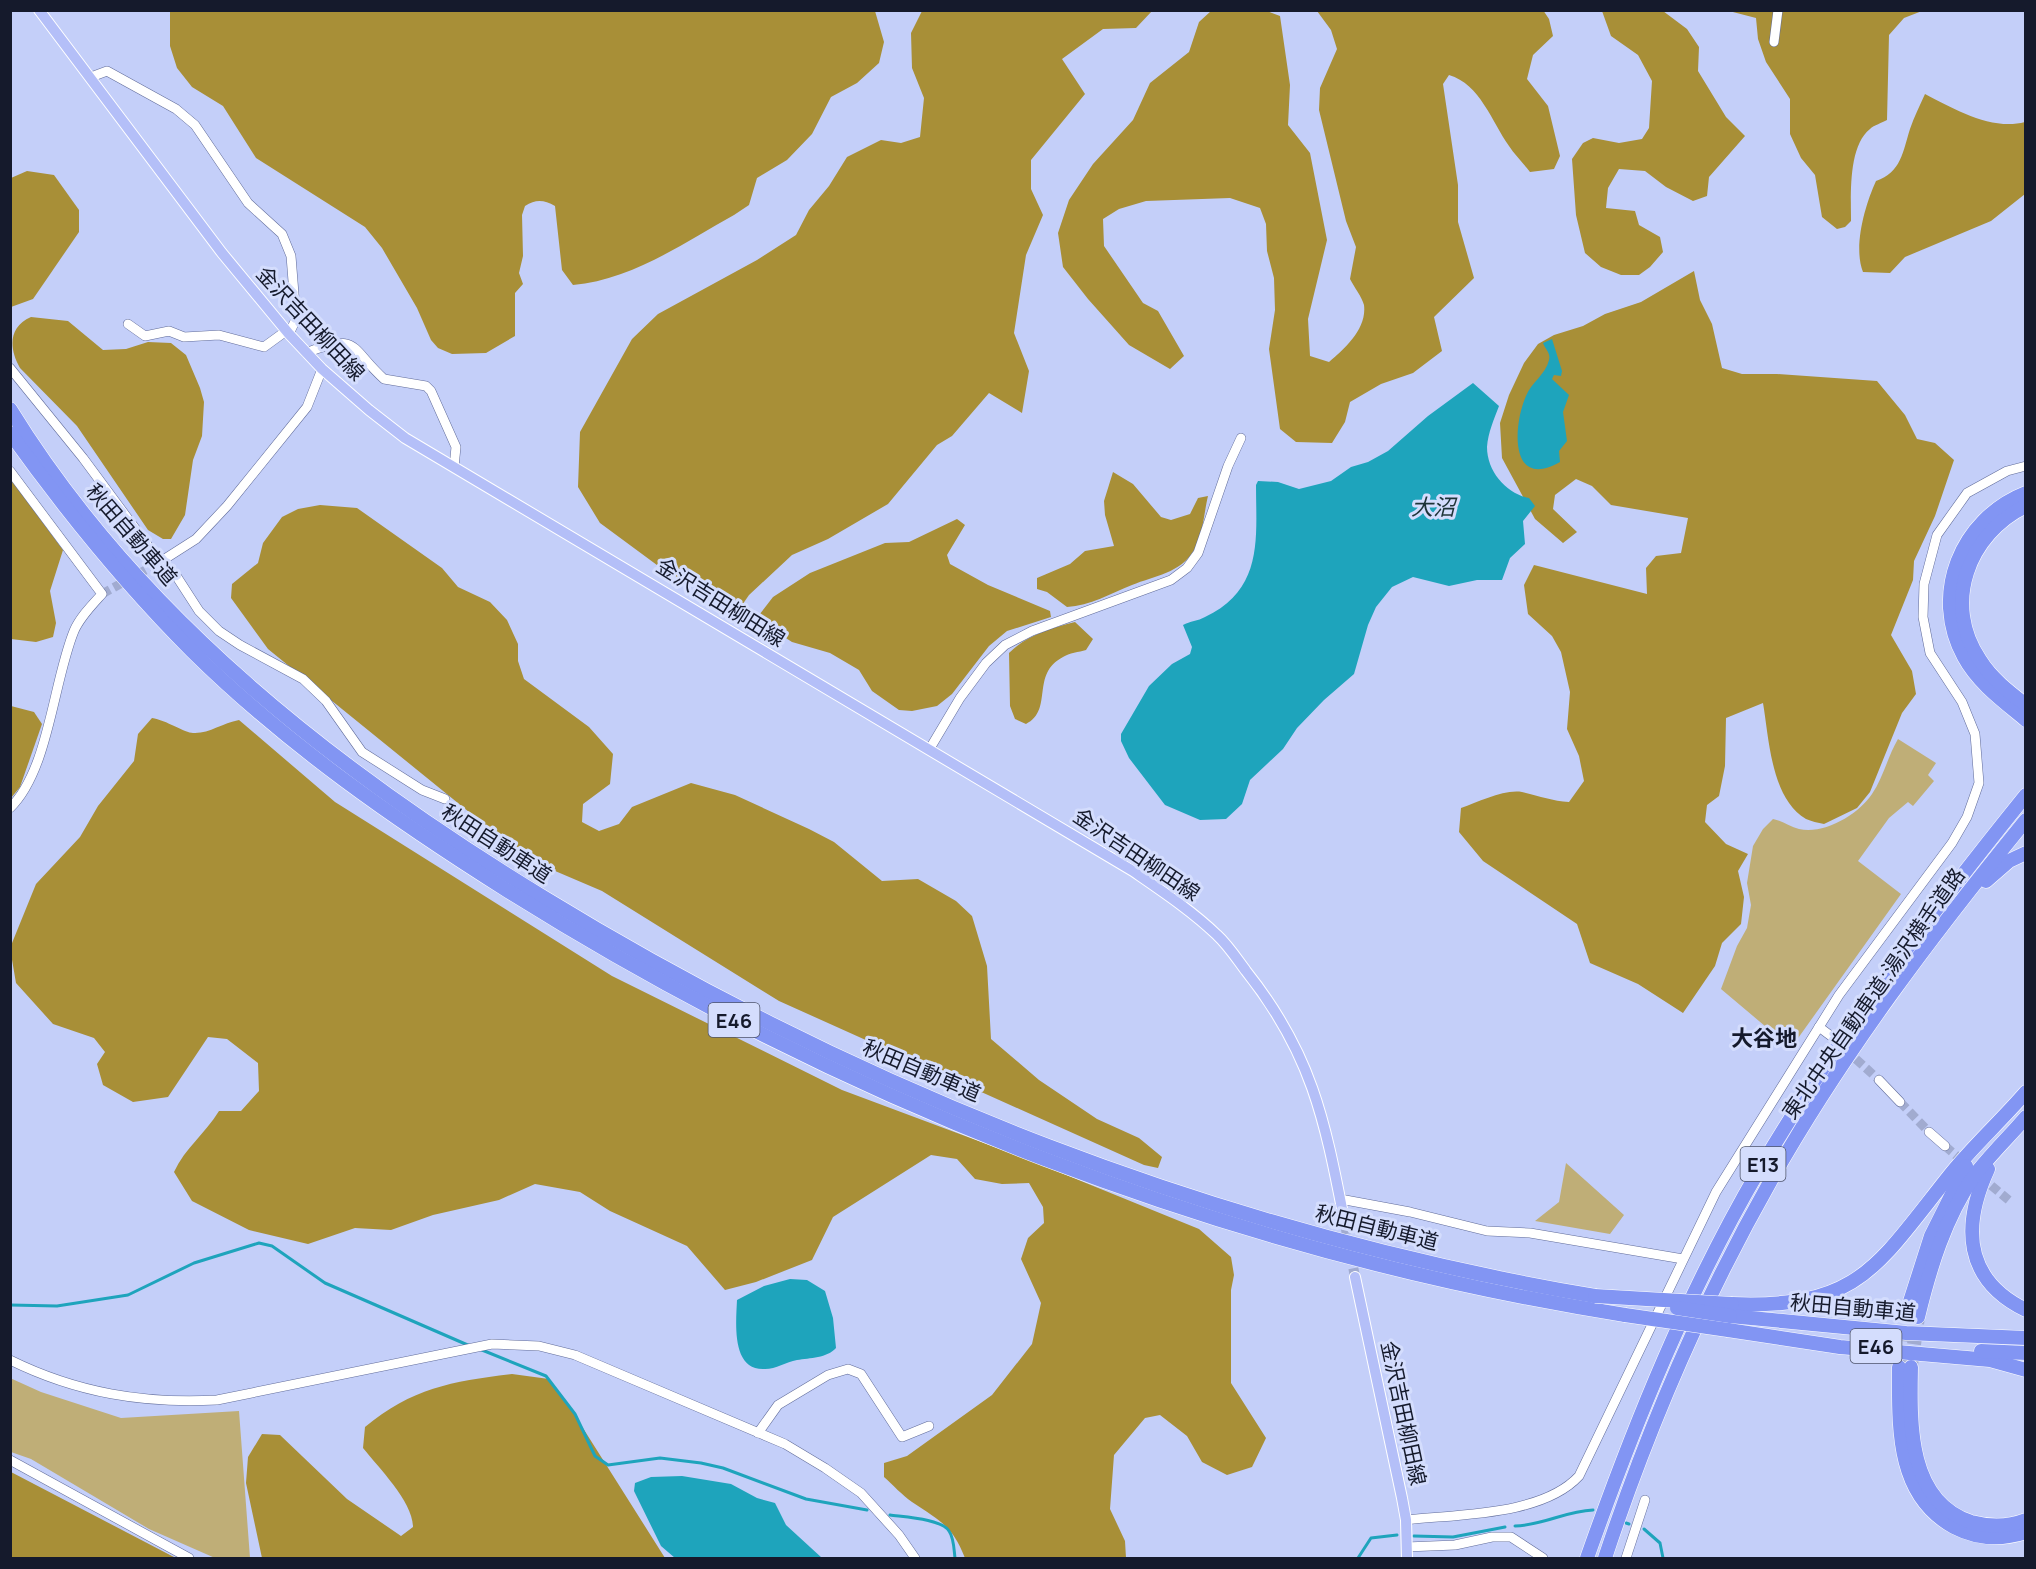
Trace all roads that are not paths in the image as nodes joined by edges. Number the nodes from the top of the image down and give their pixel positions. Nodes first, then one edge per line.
1 (39, 10) edge
2 (1778, 10) edge
3 (1774, 42) dead end
4 (91, 77) junction
5 (128, 324) dead end
6 (287, 332) junction
7 (306, 353) junction
8 (10, 368) edge
9 (322, 369) junction
10 (10, 409) edge
11 (10, 433) edge
12 (1241, 438) dead end
13 (454, 466) junction
14 (2025, 466) edge
15 (10, 471) edge
16 (2025, 493) edge
17 (2025, 506) edge
18 (160, 562) junction
19 (2025, 705) edge
20 (2025, 720) edge
21 (929, 750) junction
22 (2025, 795) edge
23 (445, 799) dead end
24 (10, 808) edge
25 (2025, 820) edge
26 (2025, 853) edge
27 (1819, 1026) junction
28 (1831, 1036) dead end
29 (1843, 1065) junction
30 (1879, 1080) tunnel mouth
31 (2025, 1092) edge
32 (1900, 1102) tunnel mouth
33 (2025, 1117) edge
34 (1929, 1132) tunnel mouth
35 (1990, 1133) junction
36 (2005, 1141) junction
37 (1945, 1146) tunnel mouth
38 (1340, 1199) junction
39 (1345, 1224) tunnel mouth
40 (1683, 1259) junction
41 (1355, 1277) tunnel mouth
42 (2025, 1310) edge
43 (1730, 1317) junction
44 (2025, 1338) edge
45 (2025, 1353) edge
46 (10, 1360) edge
47 (2025, 1370) edge
48 (929, 1426) dead end
49 (758, 1433) junction
50 (10, 1460) edge
51 (1645, 1500) dead end
52 (1406, 1520) junction
53 (2025, 1520) edge
54 (2025, 1532) edge
55 (1406, 1553) edge
56 (189, 1558) edge
57 (915, 1558) edge
58 (1543, 1558) edge
59 (1587, 1558) edge
60 (1605, 1558) edge
61 (1626, 1558) edge

1 - 4 main road, 金沢吉田柳田線
2 - 3 street
4 - 6 main road, 金沢吉田柳田線
4 - 6 street
5 - 6 street
6 - 7 main road, 金沢吉田柳田線
7 - 9 main road, 金沢吉田柳田線
7 - 13 street
8 - 18 street
9 - 13 main road, 金沢吉田柳田線
9 - 18 street
10 - 43 highway, 秋田自動車道 / E46, bridge
11 - 43 highway, 秋田自動車道 / E46, bridge
12 - 21 street
13 - 21 main road, 金沢吉田柳田線
14 - 27 street
15 - 24 street
16 - 20 highway
17 - 19 highway
18 - 23 street
21 - 38 main road, 金沢吉田柳田線
22 - 59 highway, 東北中央自動車道;湯沢横手道路 / E13
25 - 29 highway, 東北中央自動車道;湯沢横手道路 / E13
26 - 29 highway
27 - 28 street
27 - 40 street
29 - 60 highway, 東北中央自動車道;湯沢横手道路 / E13
30 - 32 street
31 - 35 highway
33 - 36 highway
34 - 37 street
35 - 36 highway
35 - 43 highway
36 - 42 highway
38 - 39 main road, 金沢吉田柳田線
38 - 40 street
40 - 52 street
41 - 52 main road, 金沢吉田柳田線
43 - 44 highway, 秋田自動車道 / E46
43 - 45 highway, 秋田自動車道 / E46
43 - 47 highway
46 - 49 street
48 - 49 street
49 - 57 street
50 - 56 street
51 - 61 street
52 - 55 main road, 金沢吉田柳田線
53 - 54 highway
55 - 58 street

